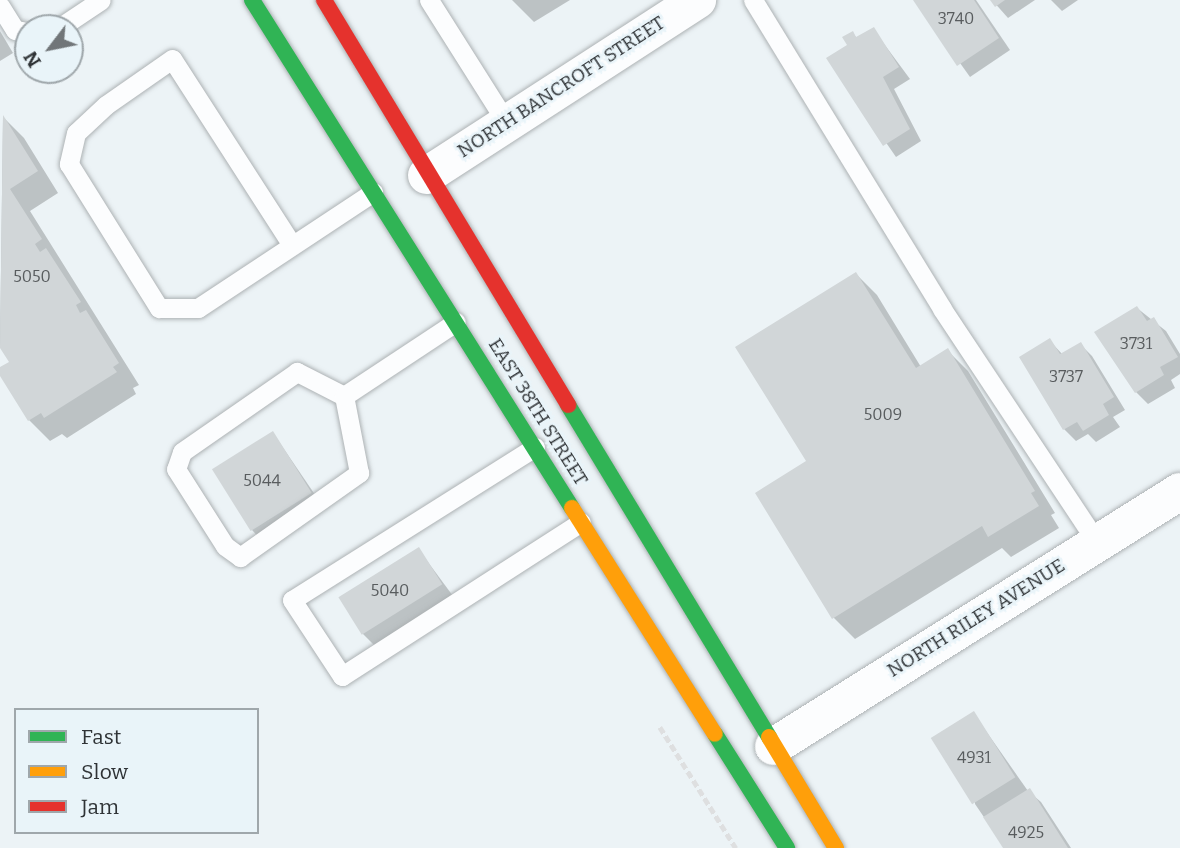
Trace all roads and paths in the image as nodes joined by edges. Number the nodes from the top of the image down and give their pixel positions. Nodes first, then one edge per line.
1 (101, 0) edge
2 (252, 0) edge
3 (324, 0) edge
4 (429, 0) edge
5 (697, 0) edge
6 (753, 0) edge
7 (0, 6) edge
8 (80, 14) edge
9 (14, 28) edge
10 (506, 122) junction
11 (426, 175) junction
12 (373, 192) junction
13 (292, 245) junction
14 (456, 322) junction
15 (344, 396) junction
16 (535, 447) junction
17 (1180, 491) edge
18 (581, 522) junction
19 (1097, 542) junction
20 (773, 747) junction
21 (787, 848) edge
22 (836, 848) edge

1 - 8 lane
2 - 12 main road, EAST 38TH STREET
3 - 11 main road, EAST 38TH STREET
4 - 10 lane
5 - 10 street, NORTH BANCROFT STREET
6 - 19 lane
7 - 9 lane
10 - 11 street, NORTH BANCROFT STREET
11 - 20 main road, EAST 38TH STREET
12 - 13 lane
12 - 14 main road, EAST 38TH STREET
13 - 13 lane
14 - 15 lane
14 - 16 main road, EAST 38TH STREET
15 - 15 lane
16 - 18 main road, EAST 38TH STREET
16 - 18 lane
17 - 19 street, NORTH RILEY AVENUE
18 - 21 main road, EAST 38TH STREET
19 - 20 street, NORTH RILEY AVENUE
20 - 22 main road, EAST 38TH STREET

